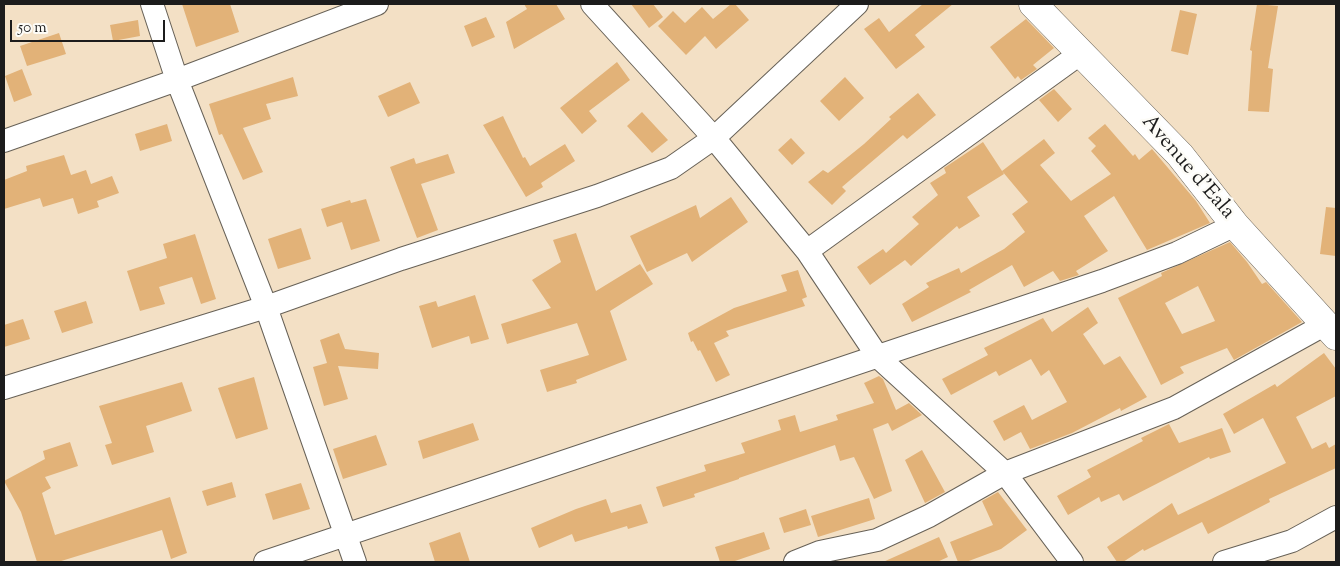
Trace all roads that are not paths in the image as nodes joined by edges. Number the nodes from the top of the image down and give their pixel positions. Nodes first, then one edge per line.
1 (152, 4) edge
2 (377, 4) edge
3 (592, 4) edge
4 (857, 4) edge
5 (1033, 4) edge
6 (1081, 53) junction
7 (177, 80) junction
8 (714, 138) junction
9 (4, 140) edge
10 (1236, 225) junction
11 (807, 251) junction
12 (266, 307) junction
13 (1330, 331) edge
14 (878, 357) junction
15 (4, 388) edge
16 (1005, 473) junction
17 (1336, 517) edge
18 (345, 536) junction
19 (265, 562) edge
20 (355, 562) edge
21 (795, 562) edge
22 (1072, 562) edge
23 (1224, 562) edge

1 - 7 street
2 - 7 street
3 - 8 street
4 - 8 street
5 - 6 street, Avenue d'Eala
6 - 10 street, Avenue d'Eala
6 - 11 street
7 - 9 street
7 - 12 street
8 - 11 street
8 - 12 street
10 - 13 street, Avenue d'Eala
10 - 14 street
11 - 14 street
12 - 15 street
12 - 18 street
13 - 16 street
14 - 16 street
14 - 18 street
16 - 21 street
16 - 22 street
17 - 23 street
18 - 19 street
18 - 20 street

